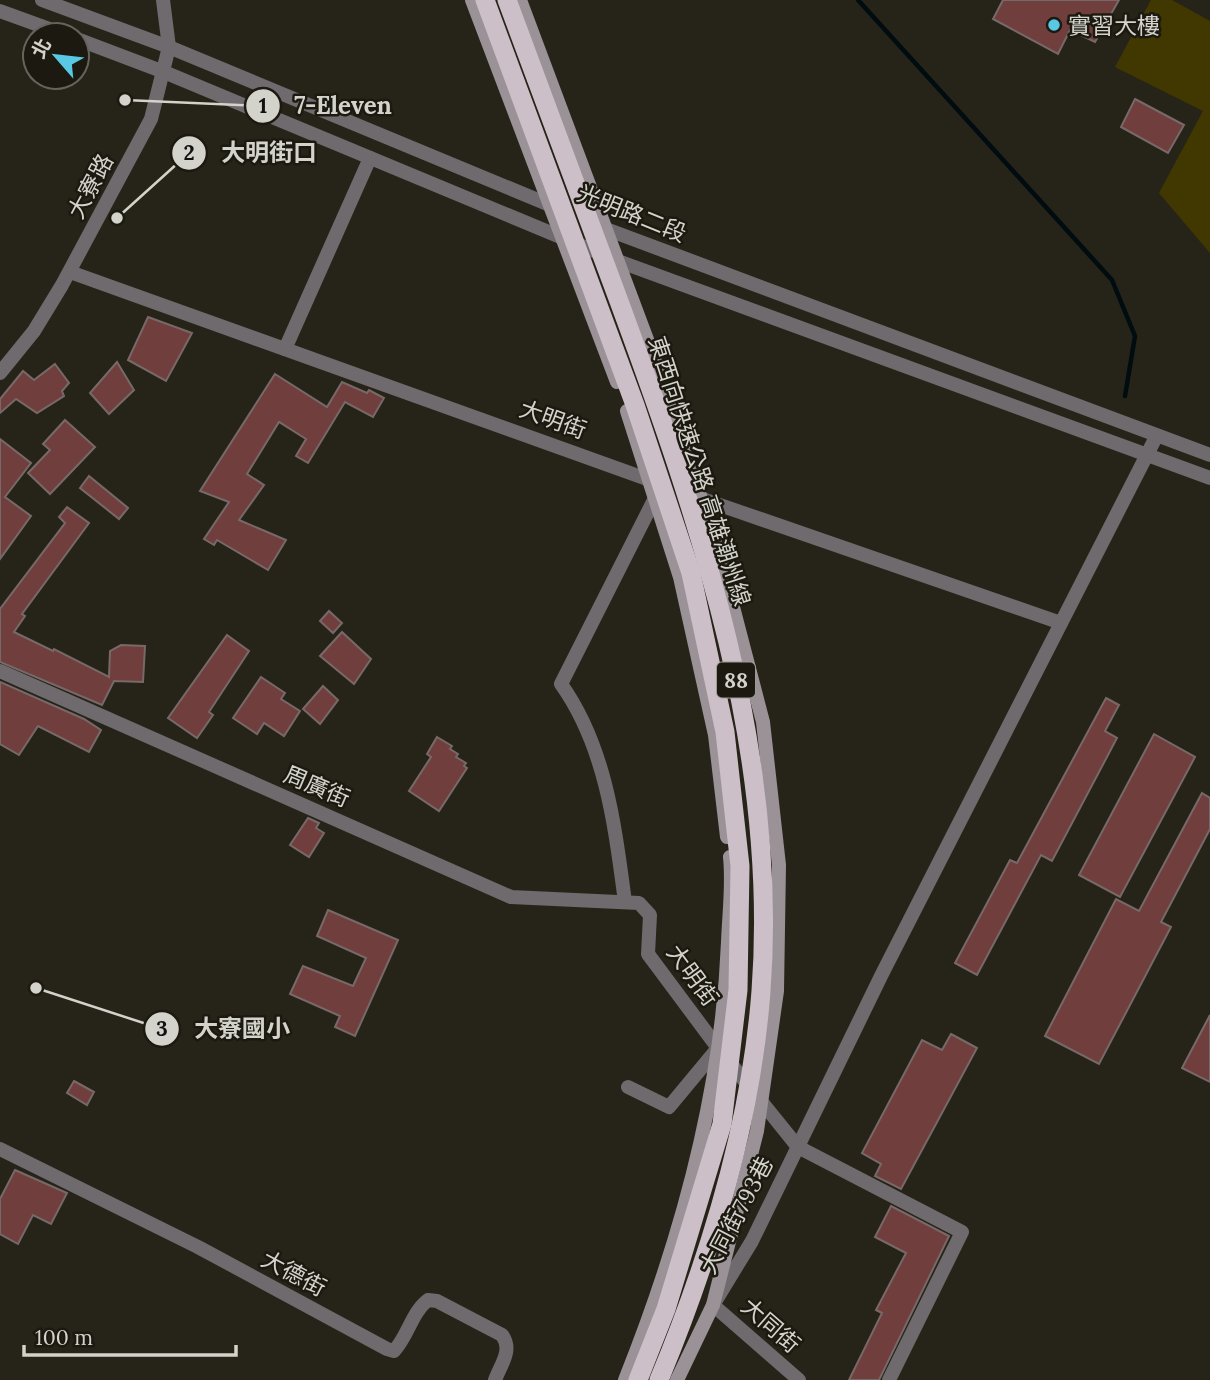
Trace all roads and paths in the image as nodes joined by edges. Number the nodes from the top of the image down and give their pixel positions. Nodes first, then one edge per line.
1 (42, 0) edge
2 (163, 0) edge
3 (472, 0) edge
4 (485, 0) edge
5 (507, 0) edge
6 (520, 0) edge
7 (0, 10) edge
8 (29, 21) edge
9 (91, 44) edge
10 (169, 47) junction
11 (164, 72) junction
12 (349, 122) junction
13 (340, 146) junction
14 (370, 158) junction
15 (548, 204) junction
16 (608, 230) junction
17 (562, 239) junction
18 (618, 261) junction
19 (70, 272) junction
20 (285, 349) junction
21 (0, 373) edge
22 (1156, 437) junction
23 (1210, 455) edge
24 (1146, 456) junction
25 (1210, 478) edge
26 (649, 479) junction
27 (655, 498) junction
28 (701, 498) junction
29 (1061, 623) junction
30 (0, 671) edge
31 (625, 902) junction
32 (718, 1048) junction
33 (628, 1087) dead end
34 (761, 1101) junction
35 (798, 1147) junction
36 (0, 1149) edge
37 (713, 1305) junction
38 (495, 1380) edge
39 (625, 1380) edge
40 (638, 1380) edge
41 (659, 1380) edge
42 (677, 1380) edge
43 (799, 1380) edge
44 (889, 1380) edge

1 - 10 street, 光明路二段
2 - 10 street, 大寮路
3 - 15 main road
4 - 40 highway, 東西向快速公路 高雄潮州線 / 88, bridge
5 - 41 highway, 東西向快速公路 高雄潮州線 / 88, bridge
6 - 16 main road
7 - 8 street
9 - 11 street
10 - 11 street, 大寮路
10 - 12 street, 光明路二段
11 - 13 street
11 - 19 street, 大寮路
12 - 13 street
12 - 15 street, 光明路二段
13 - 14 street
14 - 17 street
14 - 20 street
15 - 16 street, 光明路二段
15 - 17 main road
16 - 18 main road
16 - 22 street, 光明路二段
17 - 18 street
17 - 26 main road
18 - 24 street
18 - 28 main road
19 - 20 street, 大明街
19 - 21 street, 大寮路
20 - 26 street, 大明街
22 - 23 street, 光明路二段
22 - 24 street, 大同街793巷
24 - 25 street
24 - 29 street, 大同街793巷
26 - 27 main road
26 - 28 street, 大明街
27 - 31 street
27 - 32 main road
28 - 29 street, 大明街
28 - 34 main road
29 - 35 street, 大同街793巷
30 - 31 street, 周廣街
31 - 32 street, 大明街
32 - 33 street
32 - 34 street, 大明街
32 - 39 main road
34 - 35 street, 大明街
34 - 37 main road
35 - 37 street, 大同街793巷
35 - 44 street, 大明街
36 - 38 street, 大德街
37 - 42 main road
37 - 43 street, 大同街

